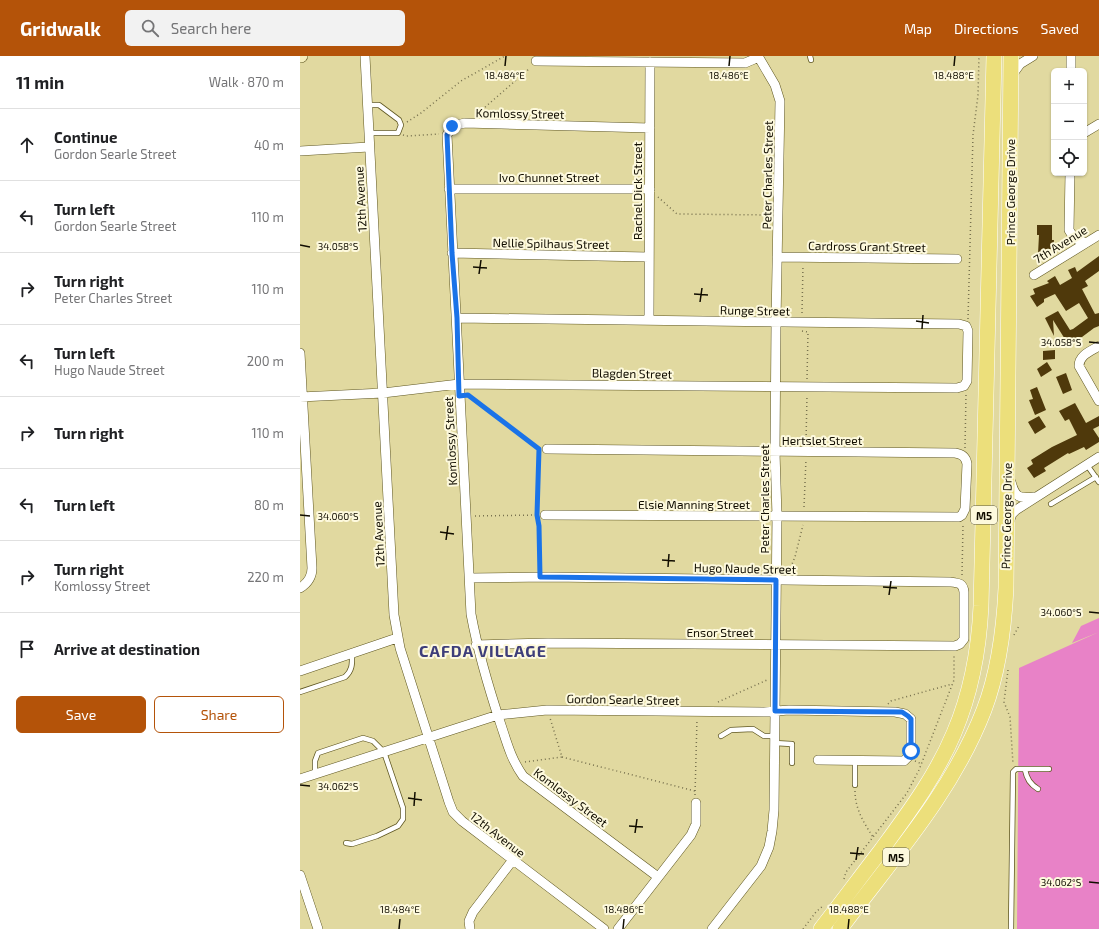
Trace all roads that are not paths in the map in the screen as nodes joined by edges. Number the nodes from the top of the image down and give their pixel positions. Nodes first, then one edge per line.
1 (365, 56) edge
2 (758, 56) edge
3 (994, 56) edge
4 (1010, 56) edge
5 (1033, 56) edge
6 (1071, 56) edge
7 (536, 60) road end
8 (650, 62) junction
9 (1071, 68) edge
10 (1011, 78) junction
11 (367, 105) junction
12 (1099, 124) edge
13 (650, 128) junction
14 (1087, 131) edge
15 (368, 133) junction
16 (369, 147) junction
17 (300, 151) edge
18 (1070, 176) edge
19 (449, 189) junction
20 (650, 189) junction
21 (1099, 235) edge
22 (1086, 243) junction
23 (452, 253) junction
24 (649, 257) junction
25 (777, 257) junction
26 (957, 259) dead end
27 (1034, 275) dead end
28 (457, 318) junction
29 (649, 320) junction
30 (776, 322) junction
31 (1099, 346) edge
32 (300, 353) edge
33 (459, 384) junction
34 (776, 387) junction
35 (965, 389) joint
36 (383, 392) junction
37 (301, 397) edge
38 (1099, 401) edge
39 (543, 449) road end
40 (776, 452) junction
41 (1099, 457) edge
42 (1087, 465) junction
43 (1007, 467) junction
44 (1096, 477) junction
45 (1099, 482) edge
46 (1036, 497) junction
47 (1051, 504) dead end
48 (541, 515) road end
49 (777, 516) junction
50 (963, 518) joint
51 (1006, 533) junction
52 (470, 578) junction
53 (776, 580) junction
54 (300, 588) edge
55 (398, 638) junction
56 (962, 642) joint
57 (775, 644) junction
58 (476, 645) junction
59 (352, 653) junction
60 (300, 671) edge
61 (300, 692) edge
62 (775, 711) junction
63 (498, 715) junction
64 (721, 736) dead end
65 (429, 737) junction
66 (774, 740) junction
67 (384, 752) junction
68 (818, 760) dead end
69 (855, 760) junction
70 (792, 763) dead end
71 (1049, 769) dead end
72 (1025, 770) junction
73 (315, 774) junction
74 (300, 779) edge
75 (855, 785) road end
76 (1038, 789) dead end
77 (696, 803) road end
78 (346, 842) dead end
79 (512, 861) junction
80 (300, 875) edge
81 (658, 877) junction
82 (318, 929) edge
83 (470, 929) edge
84 (604, 929) edge
85 (618, 929) edge
86 (712, 929) edge
87 (821, 929) edge
88 (840, 929) edge
89 (1011, 929) edge

1 - 11 street, 12th Avenue
2 - 8 street
2 - 25 street, Peter Charles Street
3 - 87 main road, Prince George Drive / M5
4 - 10 main road, Prince George Drive / M5
5 - 10 street
6 - 9 street
7 - 8 street
8 - 13 street, Rachel Dick Street
10 - 43 main road, Prince George Drive / M5
11 - 15 street, 12th Avenue
11 - 15 lane
12 - 14 street
13 - 19 street, Komlossy Street
13 - 20 street, Rachel Dick Street
15 - 16 street, 12th Avenue
16 - 17 street
16 - 36 street, 12th Avenue
18 - 22 street
19 - 20 street, Ivo Chunnet Street
19 - 23 street, Komlossy Street
20 - 24 street, Rachel Dick Street
21 - 22 street, 7th Avenue
22 - 27 street, 7th Avenue
23 - 24 street, Nellie Spilhaus Street
23 - 28 street, Komlossy Street
24 - 29 street, Rachel Dick Street
25 - 26 street, Cardross Grant Street
25 - 30 street, Peter Charles Street
28 - 29 street, Runge Street
28 - 33 street, Komlossy Street
29 - 30 street, Runge Street
30 - 34 street, Peter Charles Street
30 - 35 street, Runge Street
31 - 38 street
32 - 37 street
33 - 34 street, Blagden Street
33 - 36 street, Blagden Street
33 - 52 street, Komlossy Street
34 - 35 street, Blagden Street
34 - 40 street, Peter Charles Street
36 - 37 street, Blagden Street
36 - 55 street, 12th Avenue
37 - 54 street
39 - 40 street, Hertslet Street
40 - 49 street, Peter Charles Street
40 - 50 street, Hertslet Street
41 - 42 street
42 - 44 lane
42 - 46 street
43 - 46 street
43 - 51 main road, Prince George Drive / M5
44 - 45 lane
44 - 47 lane
46 - 51 street
48 - 49 street, Elsie Manning Street
49 - 50 street, Elsie Manning Street
49 - 53 street, Peter Charles Street
51 - 88 main road, Prince George Drive / M5
52 - 53 street, Hugo Naude Street
52 - 58 street, Komlossy Street
53 - 56 street, Hugo Naude Street
53 - 57 street, Peter Charles Street
55 - 59 street
55 - 65 street, 12th Avenue
56 - 57 street, Ensor Street
57 - 58 street, Ensor Street
57 - 62 street, Peter Charles Street
58 - 63 street, Komlossy Street
59 - 60 street
59 - 61 lane
62 - 63 street, Gordon Searle Street
62 - 66 street, Peter Charles Street
62 - 69 street, Gordon Searle Street
63 - 65 street, Gordon Searle Street
63 - 81 street, Komlossy Street
64 - 66 lane
65 - 67 street, Gordon Searle Street
65 - 79 street, 12th Avenue
66 - 70 lane
66 - 86 street, Peter Charles Street
67 - 73 street, Gordon Searle Street
67 - 73 lane
67 - 78 lane
68 - 69 street
69 - 75 lane
71 - 72 lane
72 - 76 lane
72 - 89 lane
73 - 74 street, Gordon Searle Street
77 - 81 street
79 - 83 street
79 - 84 street, 12th Avenue
80 - 82 street
81 - 85 street

